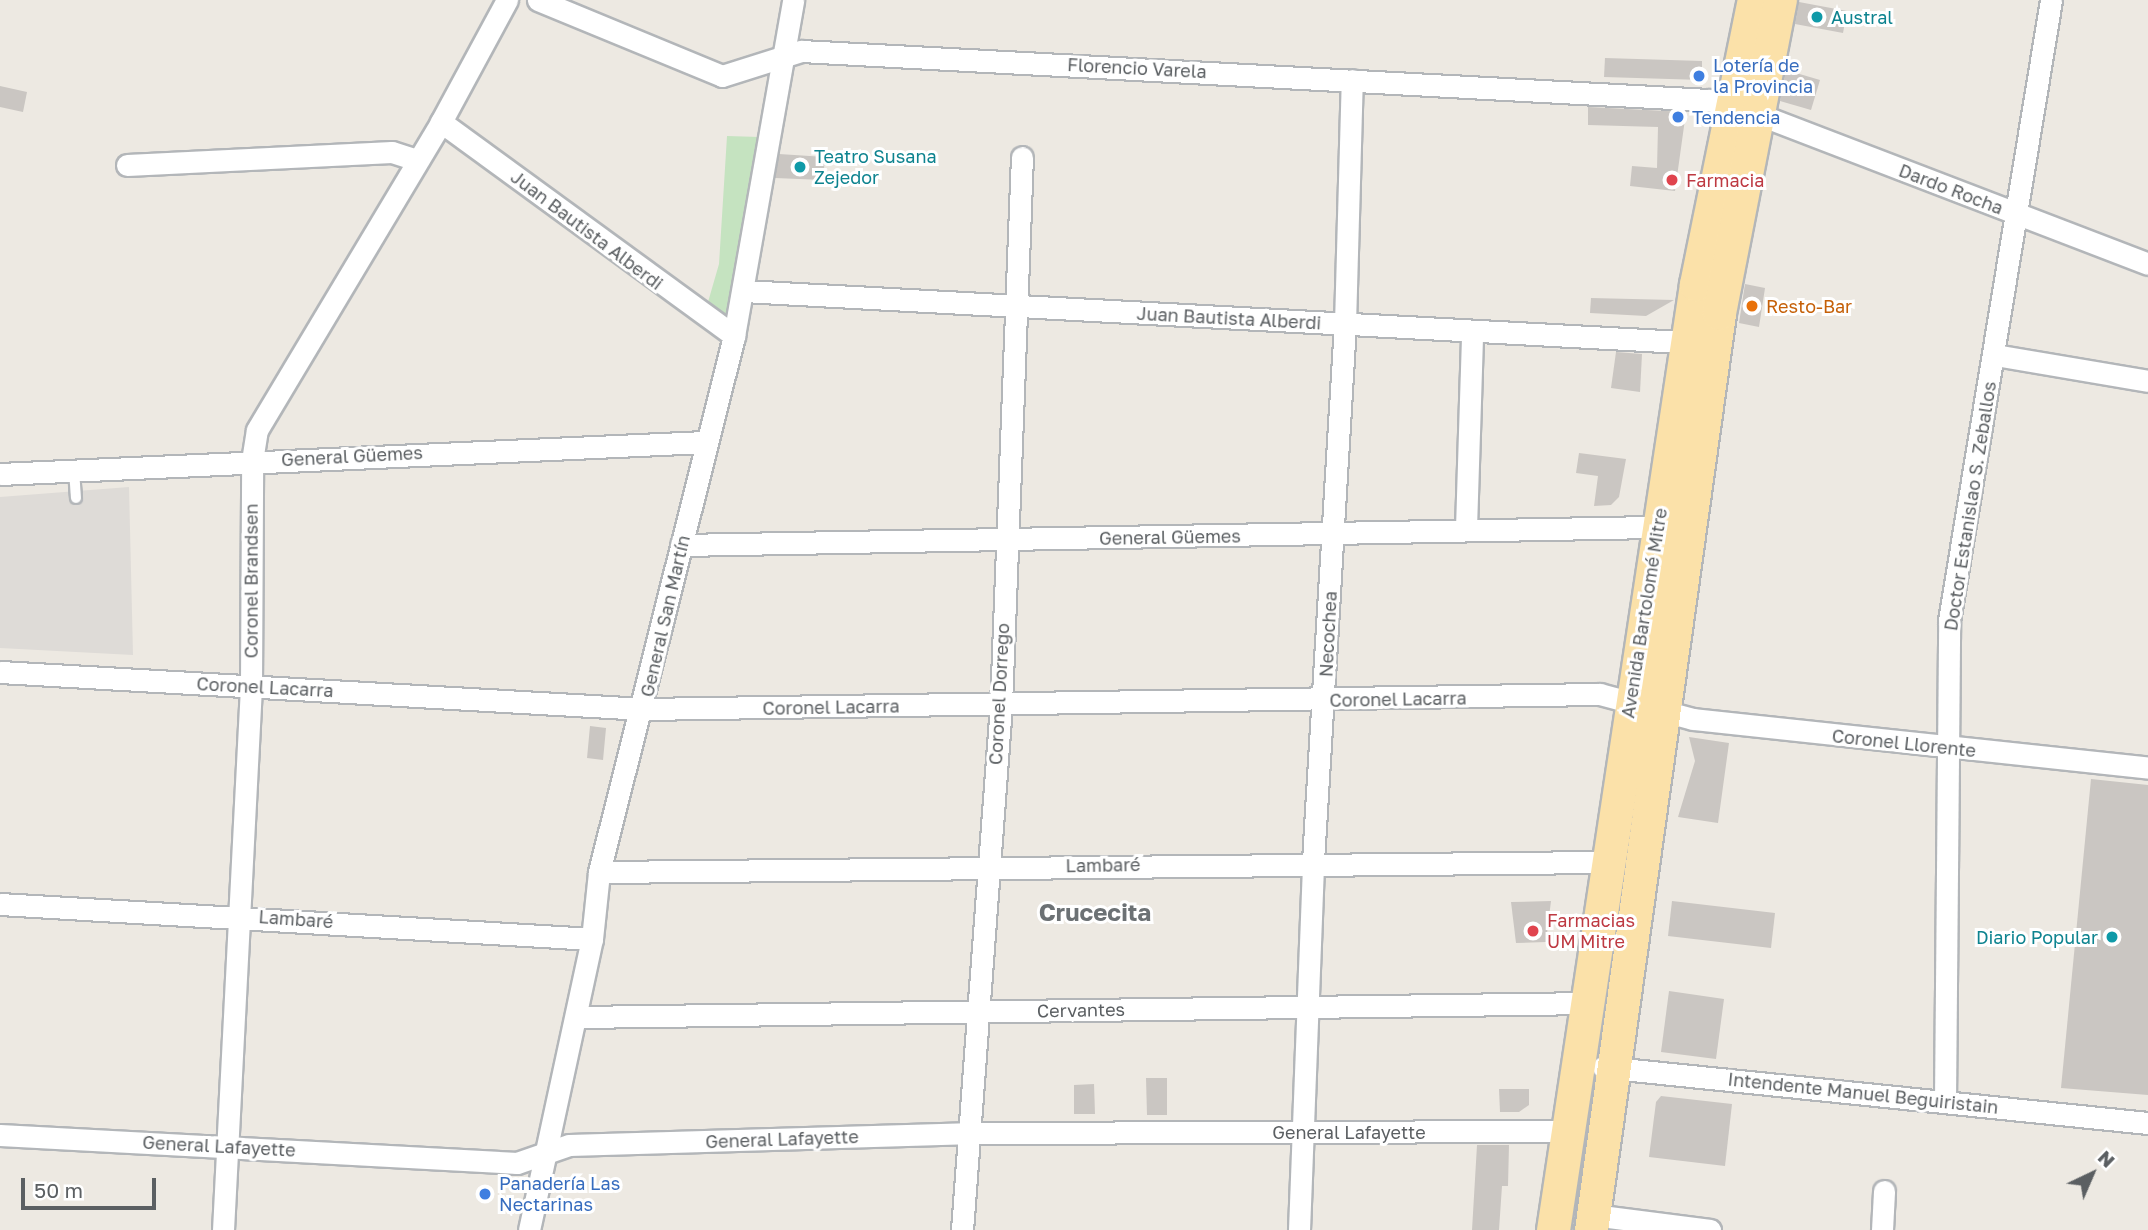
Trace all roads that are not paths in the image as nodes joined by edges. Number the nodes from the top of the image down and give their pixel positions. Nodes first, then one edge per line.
1 (507, 0) edge
2 (538, 0) edge
3 (793, 0) edge
4 (1754, 0) edge
5 (1780, 0) edge
6 (2051, 0) edge
7 (784, 53) junction
8 (1352, 80) junction
9 (1743, 109) junction
10 (441, 122) junction
11 (1022, 157) dead end
12 (417, 160) junction
13 (127, 165) dead end
14 (2014, 214) junction
15 (2148, 264) edge
16 (743, 292) junction
17 (1017, 308) junction
18 (1345, 324) junction
19 (1472, 332) junction
20 (734, 336) junction
21 (1702, 343) junction
22 (1995, 355) junction
23 (2148, 381) edge
24 (705, 442) junction
25 (252, 461) junction
26 (74, 470) junction
27 (0, 474) edge
28 (76, 498) dead end
29 (1658, 527) junction
30 (1466, 528) junction
31 (1334, 535) junction
32 (1006, 540) junction
33 (681, 545) junction
34 (0, 672) edge
35 (251, 686) junction
36 (1325, 700) junction
37 (1001, 705) junction
38 (1646, 705) junction
39 (643, 709) junction
40 (1947, 749) junction
41 (2148, 768) edge
42 (1313, 861) junction
43 (1606, 862) junction
44 (987, 868) junction
45 (599, 872) junction
46 (0, 904) edge
47 (239, 916) junction
48 (593, 939) junction
49 (1586, 1003) junction
50 (1310, 1008) junction
51 (976, 1011) junction
52 (577, 1017) junction
53 (1578, 1064) junction
54 (1612, 1068) junction
55 (1945, 1101) junction
56 (2148, 1123) edge
57 (1568, 1131) junction
58 (1305, 1132) junction
59 (966, 1133) junction
60 (0, 1135) edge
61 (227, 1146) junction
62 (548, 1152) junction
63 (1884, 1191) dead end
64 (1592, 1222) edge
65 (223, 1230) edge
66 (529, 1230) edge
67 (962, 1230) edge
68 (1299, 1230) edge
69 (1553, 1230) edge
70 (1710, 1230) edge
71 (1882, 1230) edge

1 - 10 street, Coronel Brandsen
2 - 7 street, Florencio Varela
3 - 7 street, General San Martín
4 - 9 main road, Avenida Bartolomé Mitre
5 - 9 main road, Avenida Bartolomé Mitre
6 - 14 street, Doctor Estanislao S. Zeballos
7 - 8 street, Florencio Varela
7 - 16 street, General San Martín
8 - 9 street, Florencio Varela
8 - 18 street, Necochea
9 - 14 street, Dardo Rocha
9 - 21 main road, Avenida Bartolomé Mitre
10 - 12 street, Coronel Brandsen
10 - 20 street, Juan Bautista Alberdi
11 - 17 street, Coronel Dorrego
12 - 13 street
12 - 25 street, Coronel Brandsen
14 - 15 street, Dardo Rocha
14 - 22 street, Doctor Estanislao S. Zeballos
16 - 17 street, Juan Bautista Alberdi
16 - 20 street, General San Martín
17 - 18 street, Juan Bautista Alberdi
17 - 32 street, Coronel Dorrego
18 - 19 street, Juan Bautista Alberdi
18 - 31 street, Necochea
19 - 21 street, Juan Bautista Alberdi
19 - 30 street
20 - 24 street, General San Martín
21 - 29 main road, Avenida Bartolomé Mitre
21 - 38 main road, Avenida Bartolomé Mitre
22 - 23 street
22 - 40 street, Doctor Estanislao S. Zeballos
24 - 25 street, General Güemes
24 - 33 street, General San Martín
25 - 26 street, General Güemes
25 - 35 street, Coronel Brandsen
26 - 27 street, General Güemes
26 - 28 lane
29 - 30 street, General Güemes
29 - 38 main road, Avenida Bartolomé Mitre
30 - 31 street, General Güemes
31 - 32 street, General Güemes
31 - 36 street, Necochea
32 - 33 street, General Güemes
32 - 37 street, Coronel Dorrego
33 - 39 street, General San Martín
34 - 35 street, Coronel Lacarra
35 - 39 street, Coronel Lacarra
35 - 47 street, Coronel Brandsen
36 - 37 street, Coronel Lacarra
36 - 38 street, Coronel Lacarra
36 - 42 street, Necochea
37 - 39 street, Coronel Lacarra
37 - 44 street, Coronel Dorrego
38 - 40 street, Coronel Llorente
38 - 43 main road, Avenida Bartolomé Mitre
38 - 54 main road, Avenida Bartolomé Mitre
39 - 45 street, General San Martín
40 - 41 street, Coronel Llorente
40 - 55 street, Doctor Estanislao S. Zeballos
42 - 43 street, Lambaré
42 - 44 street, Lambaré
42 - 50 street, Necochea
43 - 49 main road, Avenida Bartolomé Mitre
44 - 45 street, Lambaré
44 - 51 street, Coronel Dorrego
45 - 48 street, General San Martín
46 - 47 street, Lambaré
47 - 48 street, Lambaré
47 - 61 street, Coronel Brandsen
48 - 52 street, General San Martín
49 - 50 street, Cervantes
49 - 53 main road, Avenida Bartolomé Mitre
50 - 51 street, Cervantes
50 - 58 street, Necochea
51 - 52 street, Cervantes
51 - 59 street, Coronel Dorrego
52 - 62 street, General San Martín
53 - 54 street, Intendente Manuel Beguiristain
53 - 57 main road, Avenida Bartolomé Mitre
54 - 55 street, Intendente Manuel Beguiristain
54 - 64 main road, Avenida Bartolomé Mitre
55 - 56 street, Intendente Manuel Beguiristain
57 - 58 street, General Lafayette
57 - 69 main road, Avenida Bartolomé Mitre
58 - 59 street, General Lafayette
58 - 68 street, Necochea
59 - 62 street, General Lafayette
59 - 67 street, Coronel Dorrego
60 - 61 street, General Lafayette
61 - 62 street, General Lafayette
61 - 65 street, Coronel Brandsen
62 - 66 street, General San Martín
63 - 71 street
64 - 70 street

